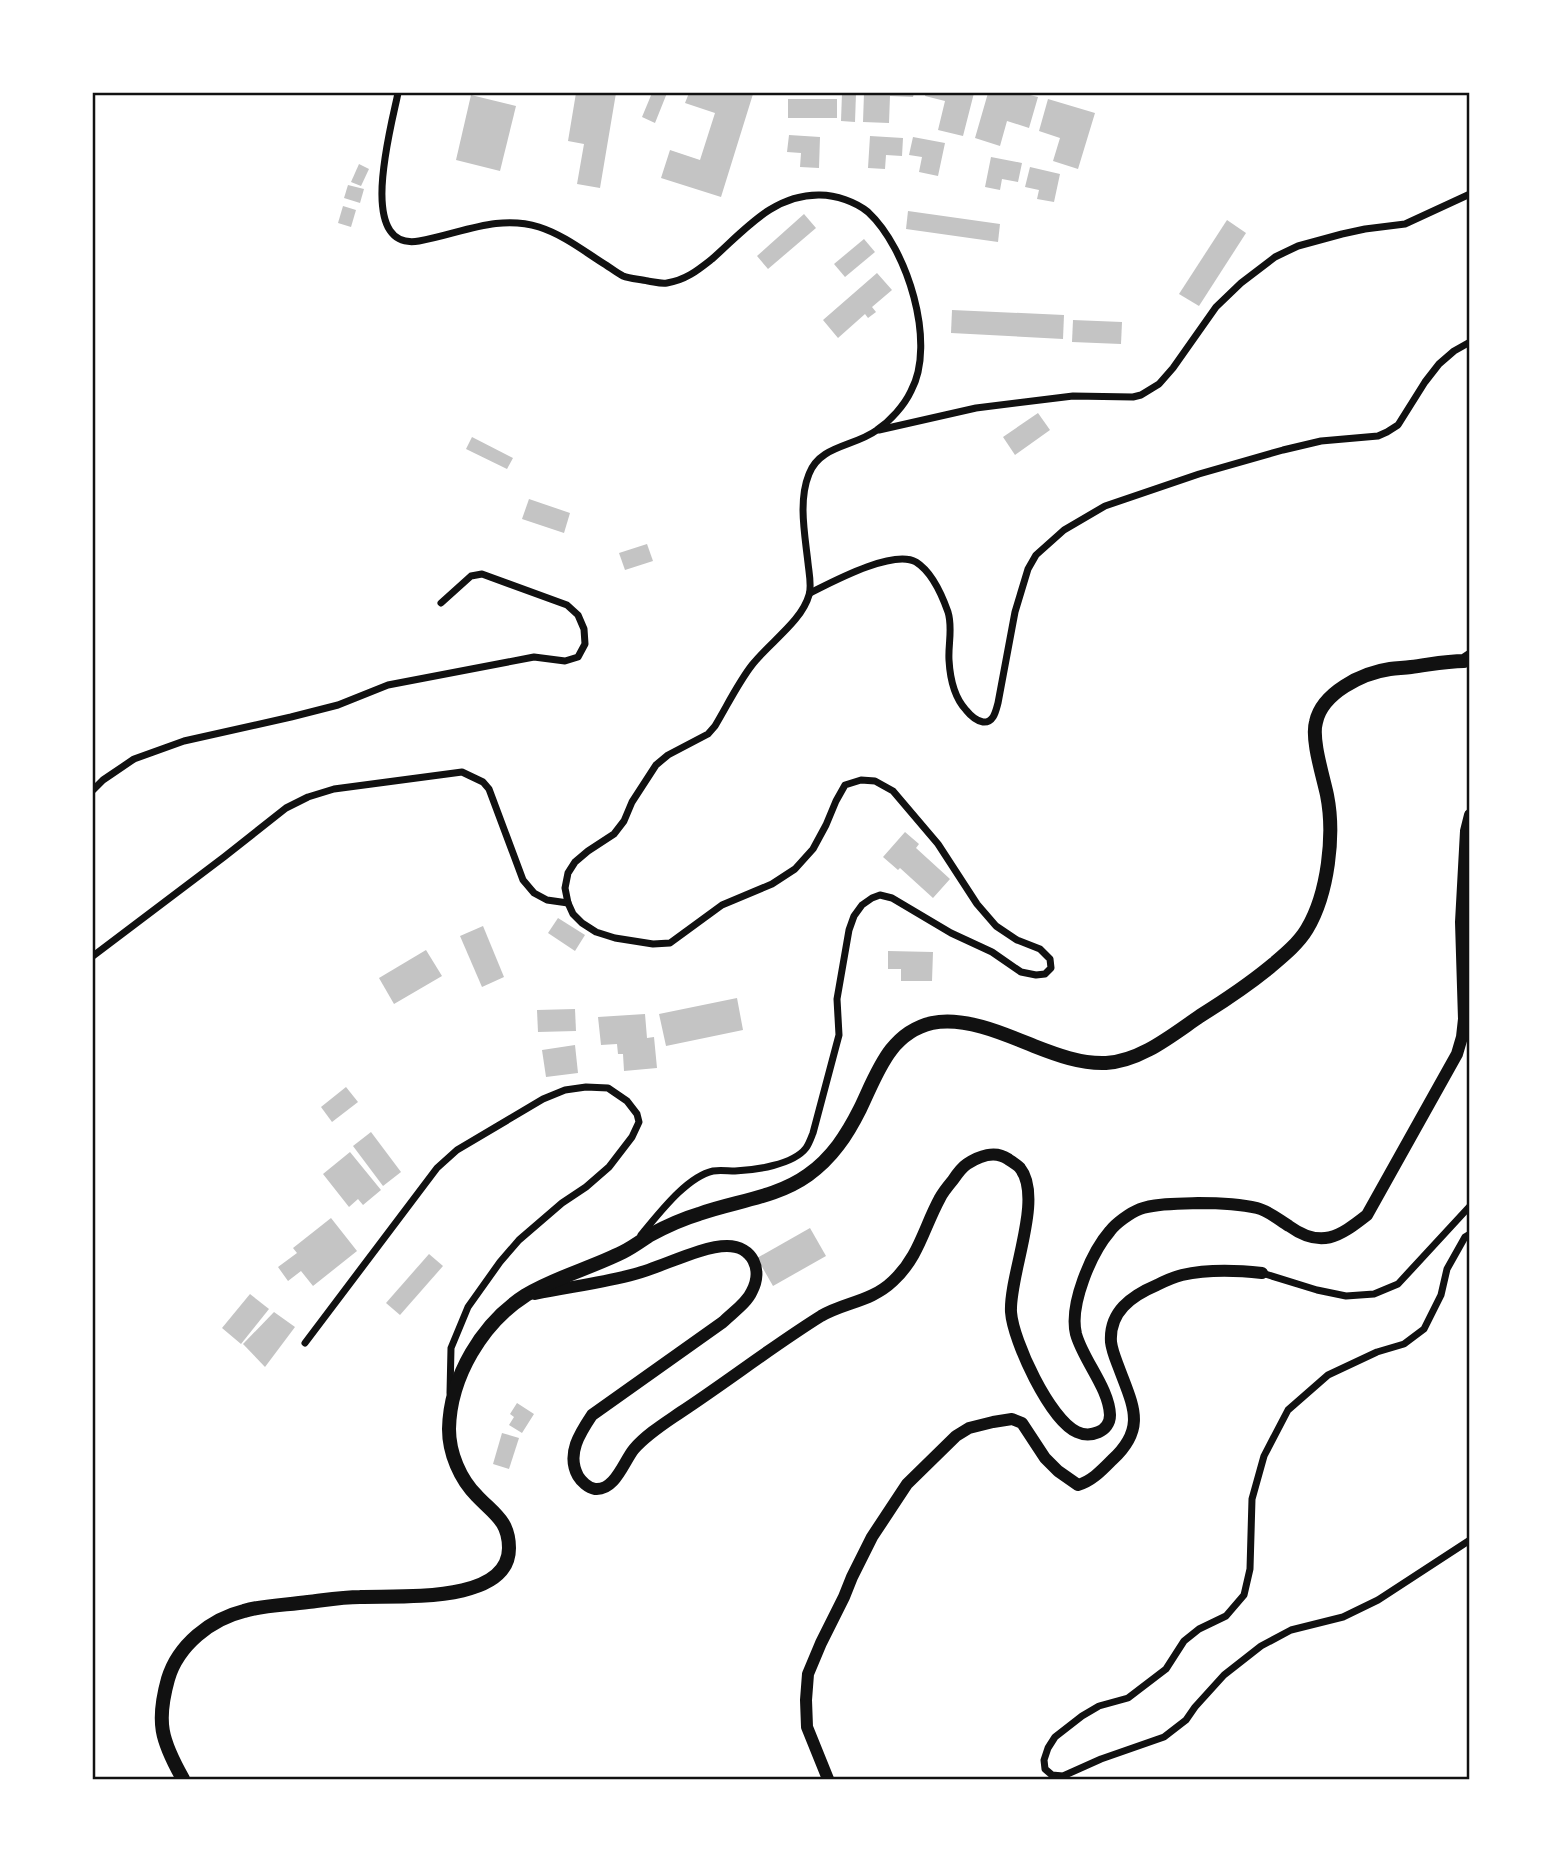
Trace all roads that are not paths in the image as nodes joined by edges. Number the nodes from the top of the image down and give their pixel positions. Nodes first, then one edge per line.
1 (398, 93) edge
2 (1470, 194) edge
3 (1470, 342) edge
4 (878, 430) junction
5 (810, 593) junction
6 (441, 603) dead end
7 (1468, 659) edge
8 (93, 790) edge
9 (1470, 815) edge
10 (568, 902) junction
11 (93, 956) edge
12 (1470, 1206) edge
13 (1470, 1234) edge
14 (629, 1249) junction
15 (1262, 1273) joint
16 (526, 1295) junction
17 (305, 1343) dead end
18 (452, 1411) junction
19 (1470, 1540) edge
20 (183, 1779) edge
21 (828, 1779) edge

1 - 4 street
2 - 4 street
3 - 5 street
4 - 5 street
5 - 10 street
6 - 8 street
7 - 14 highway
9 - 16 main road
10 - 11 street
10 - 14 street
12 - 15 street
13 - 19 street
14 - 16 highway
15 - 21 main road
16 - 18 highway
17 - 18 street
18 - 20 highway

